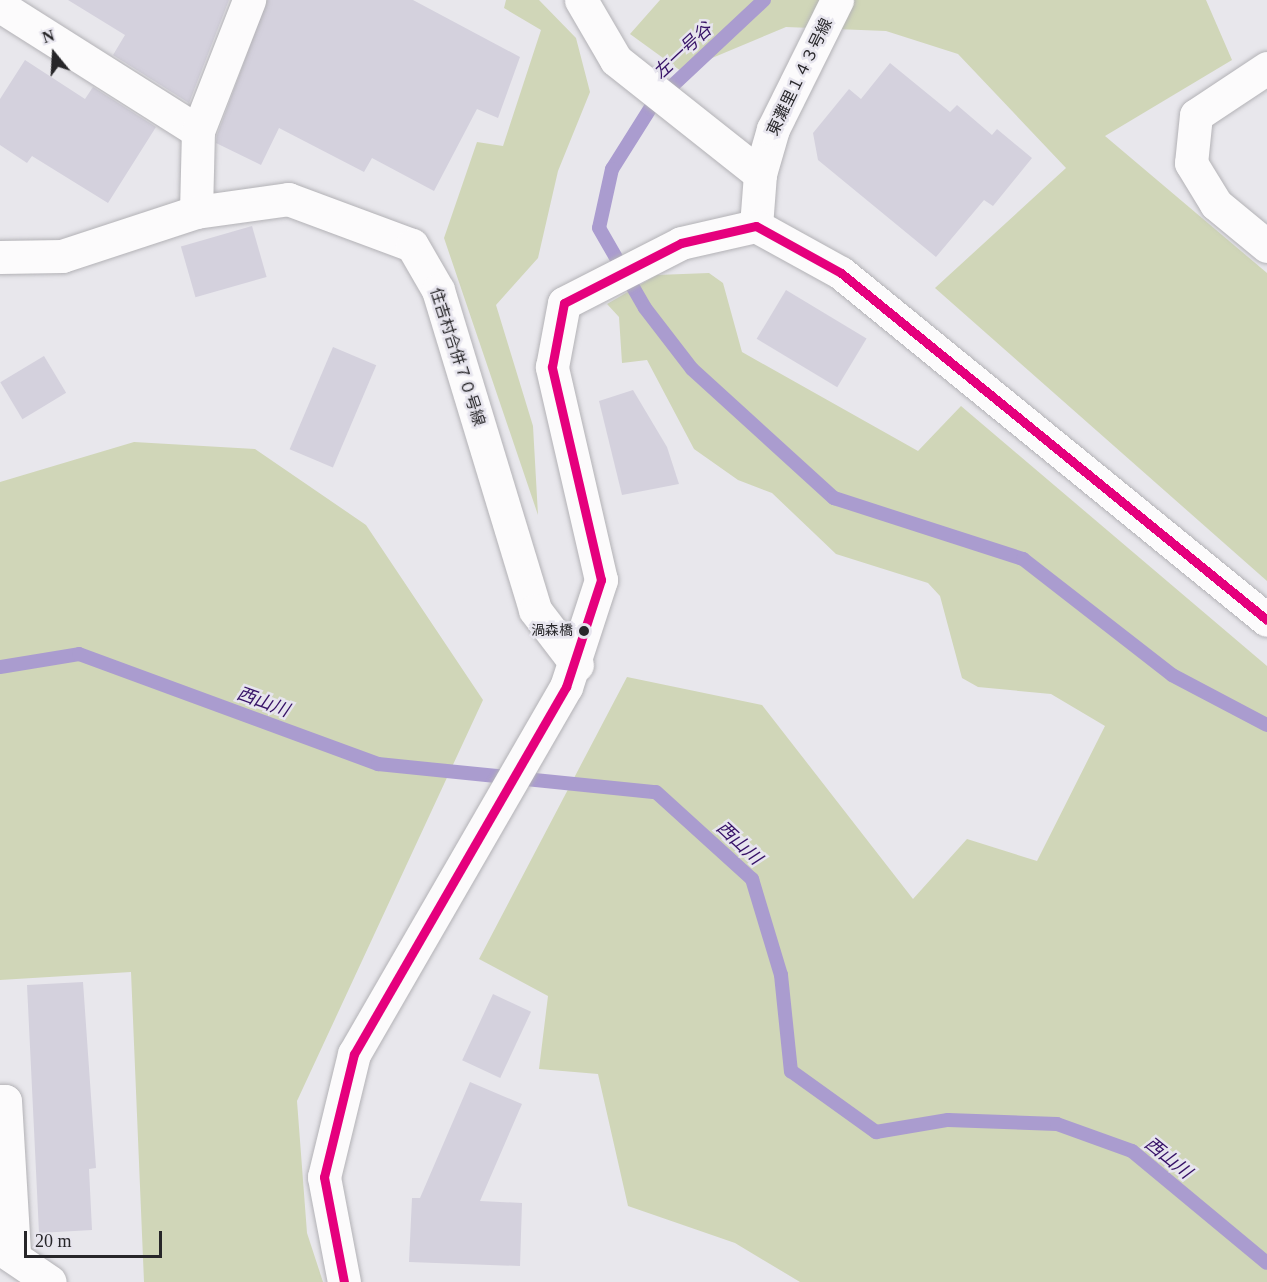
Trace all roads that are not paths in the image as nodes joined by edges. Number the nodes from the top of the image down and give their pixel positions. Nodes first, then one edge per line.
1 (249, 0) edge
2 (581, 0) edge
3 (837, 0) edge
4 (0, 6) edge
5 (1267, 68) edge
6 (198, 131) junction
7 (760, 174) junction
8 (196, 212) junction
9 (756, 226) junction
10 (1267, 246) edge
11 (0, 257) edge
12 (1267, 620) edge
13 (571, 676) junction
14 (0, 1101) edge
15 (7, 1250) edge
16 (50, 1282) edge
17 (344, 1282) edge

1 - 6 street
2 - 7 street
3 - 7 street, 東灘里１４３号線
4 - 6 street
5 - 10 street
6 - 8 street
7 - 9 street, 東灘里１４３号線
8 - 11 street, 住吉村合併７０号線
8 - 13 street, 住吉村合併７０号線
9 - 12 street
9 - 13 street
13 - 17 street
14 - 15 street
15 - 16 street

